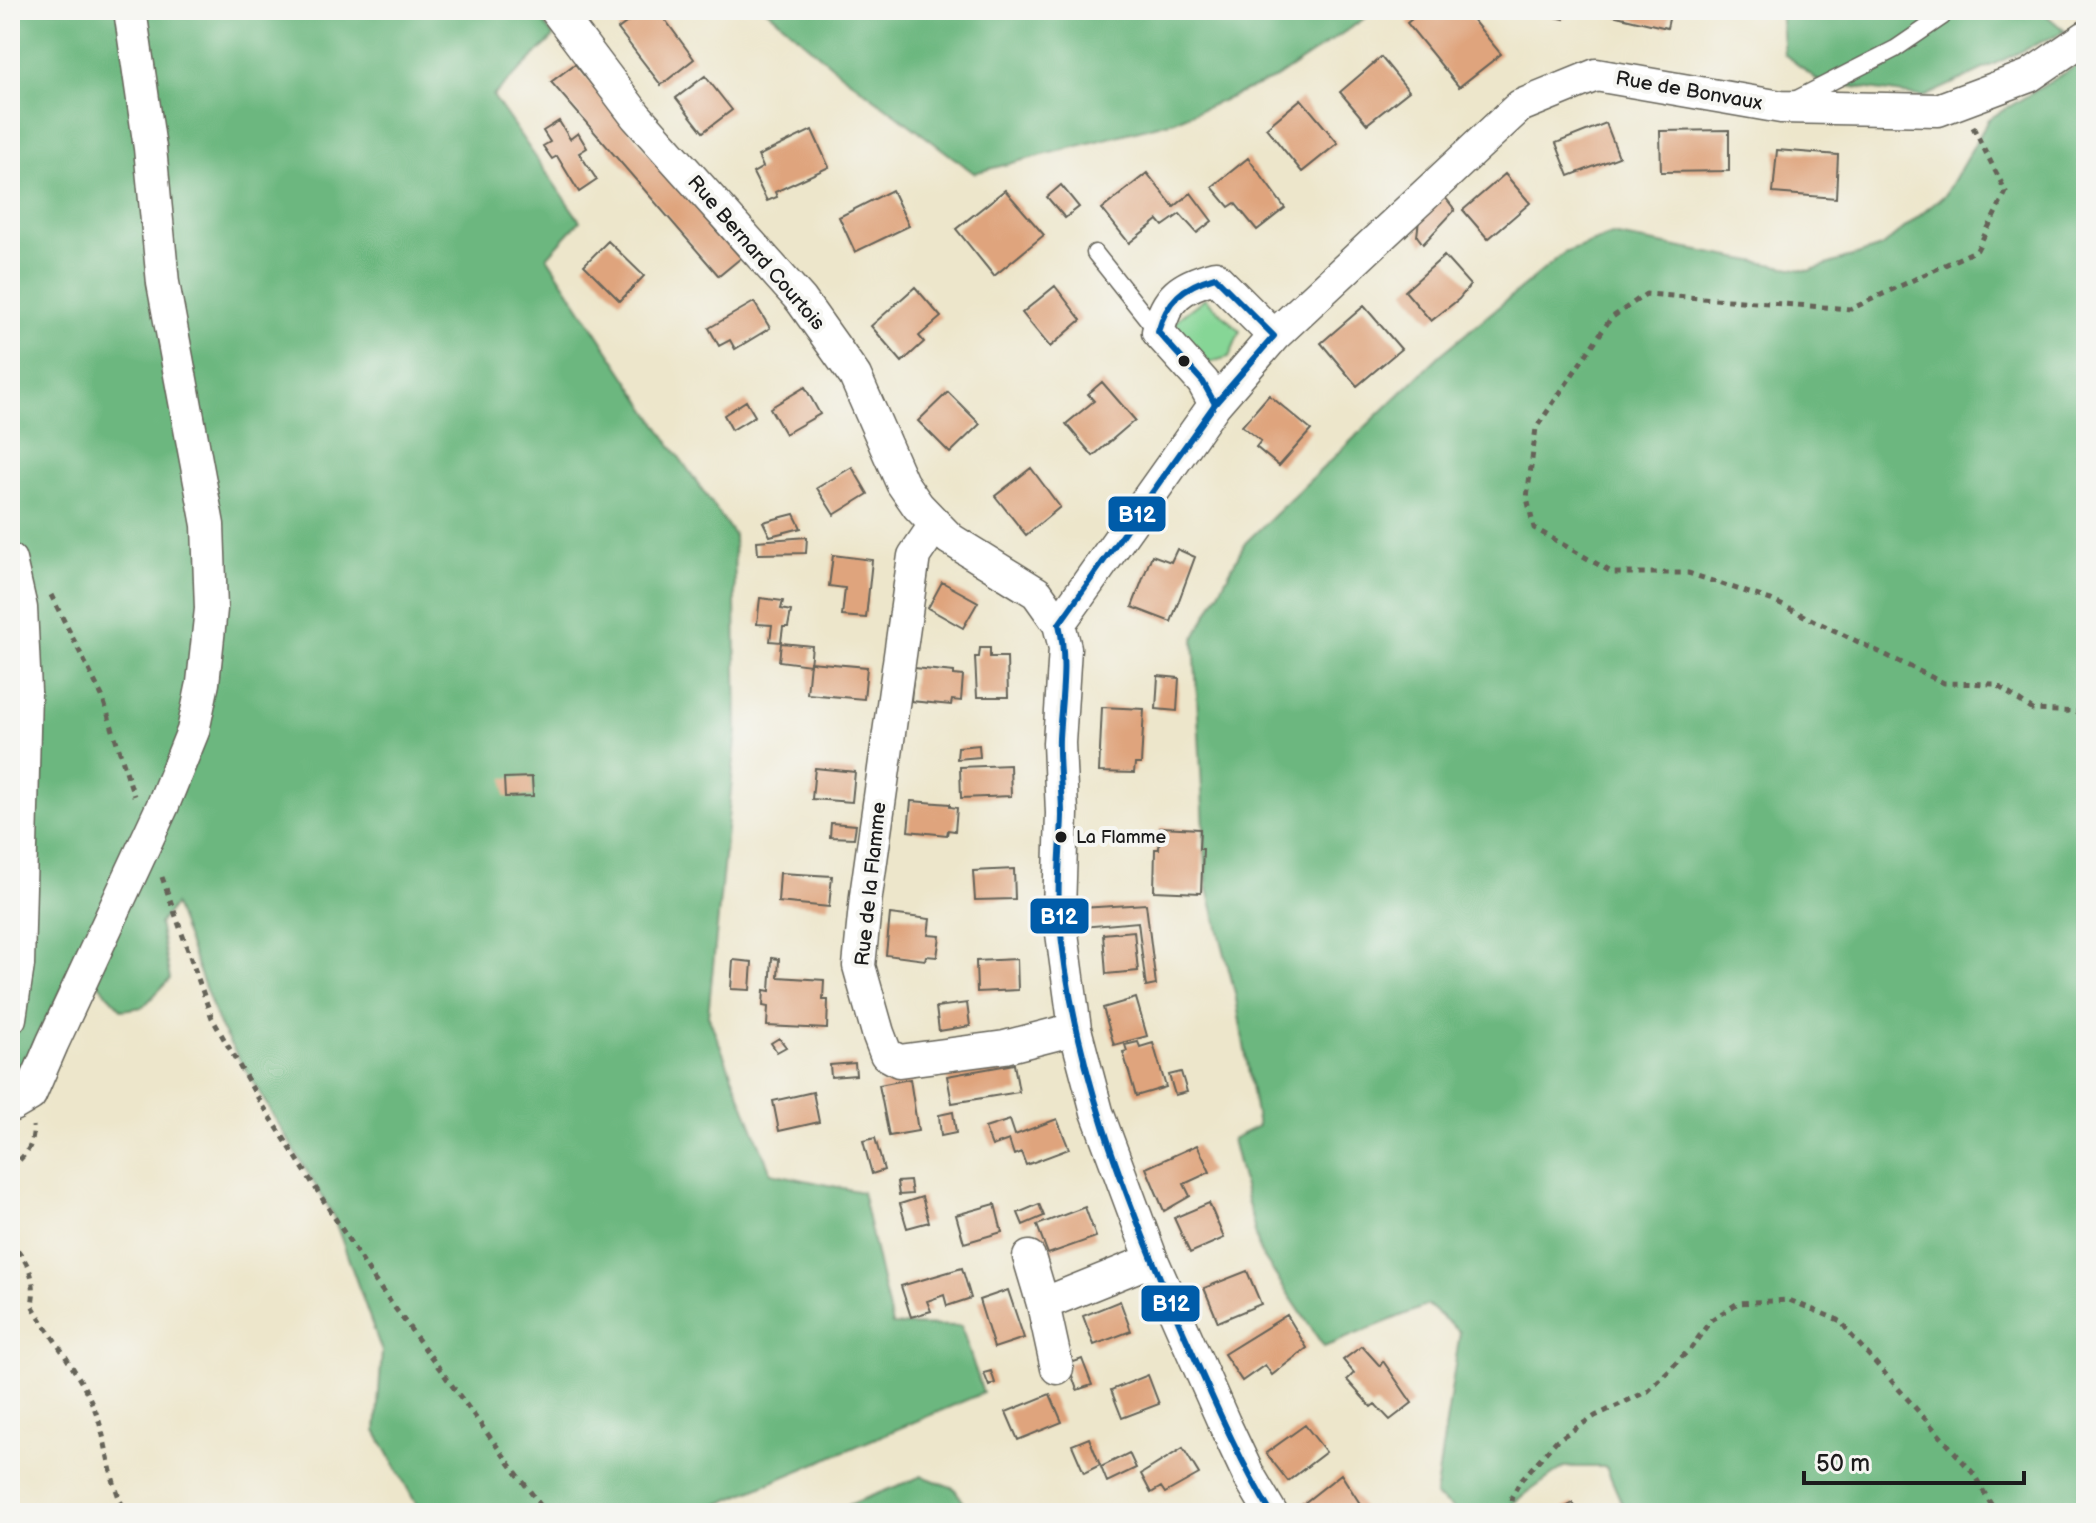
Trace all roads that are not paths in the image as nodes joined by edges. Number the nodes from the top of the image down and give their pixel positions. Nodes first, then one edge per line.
1 (130, 10) edge
2 (556, 10) edge
3 (1946, 10) edge
4 (2086, 37) edge
5 (1781, 107) junction
6 (1095, 253) dead end
7 (1158, 332) junction
8 (1274, 336) junction
9 (1215, 404) junction
10 (935, 525) junction
11 (10, 560) edge
12 (1059, 624) junction
13 (10, 1018) edge
14 (1075, 1029) junction
15 (10, 1103) edge
16 (1029, 1257) dead end
17 (1152, 1260) junction
18 (1043, 1304) junction
19 (1057, 1368) dead end
20 (1271, 1513) edge

1 - 15 street
2 - 10 street, Rue Bernard Courtois
3 - 5 lane
4 - 5 street, Rue de Bonvaux
5 - 8 street, Rue de Bonvaux
6 - 7 lane
7 - 8 street
7 - 9 street
8 - 9 street, Rue de Bonvaux
9 - 12 street, Rue de Bonvaux
10 - 12 street, Rue Bernard Courtois
10 - 14 street, Rue de la Flamme
11 - 13 street
12 - 14 street, Rue Bernard Courtois
14 - 17 street, Rue Bernard Courtois
16 - 18 street
17 - 18 street
17 - 20 street, Rue Bernard Courtois
18 - 19 street

